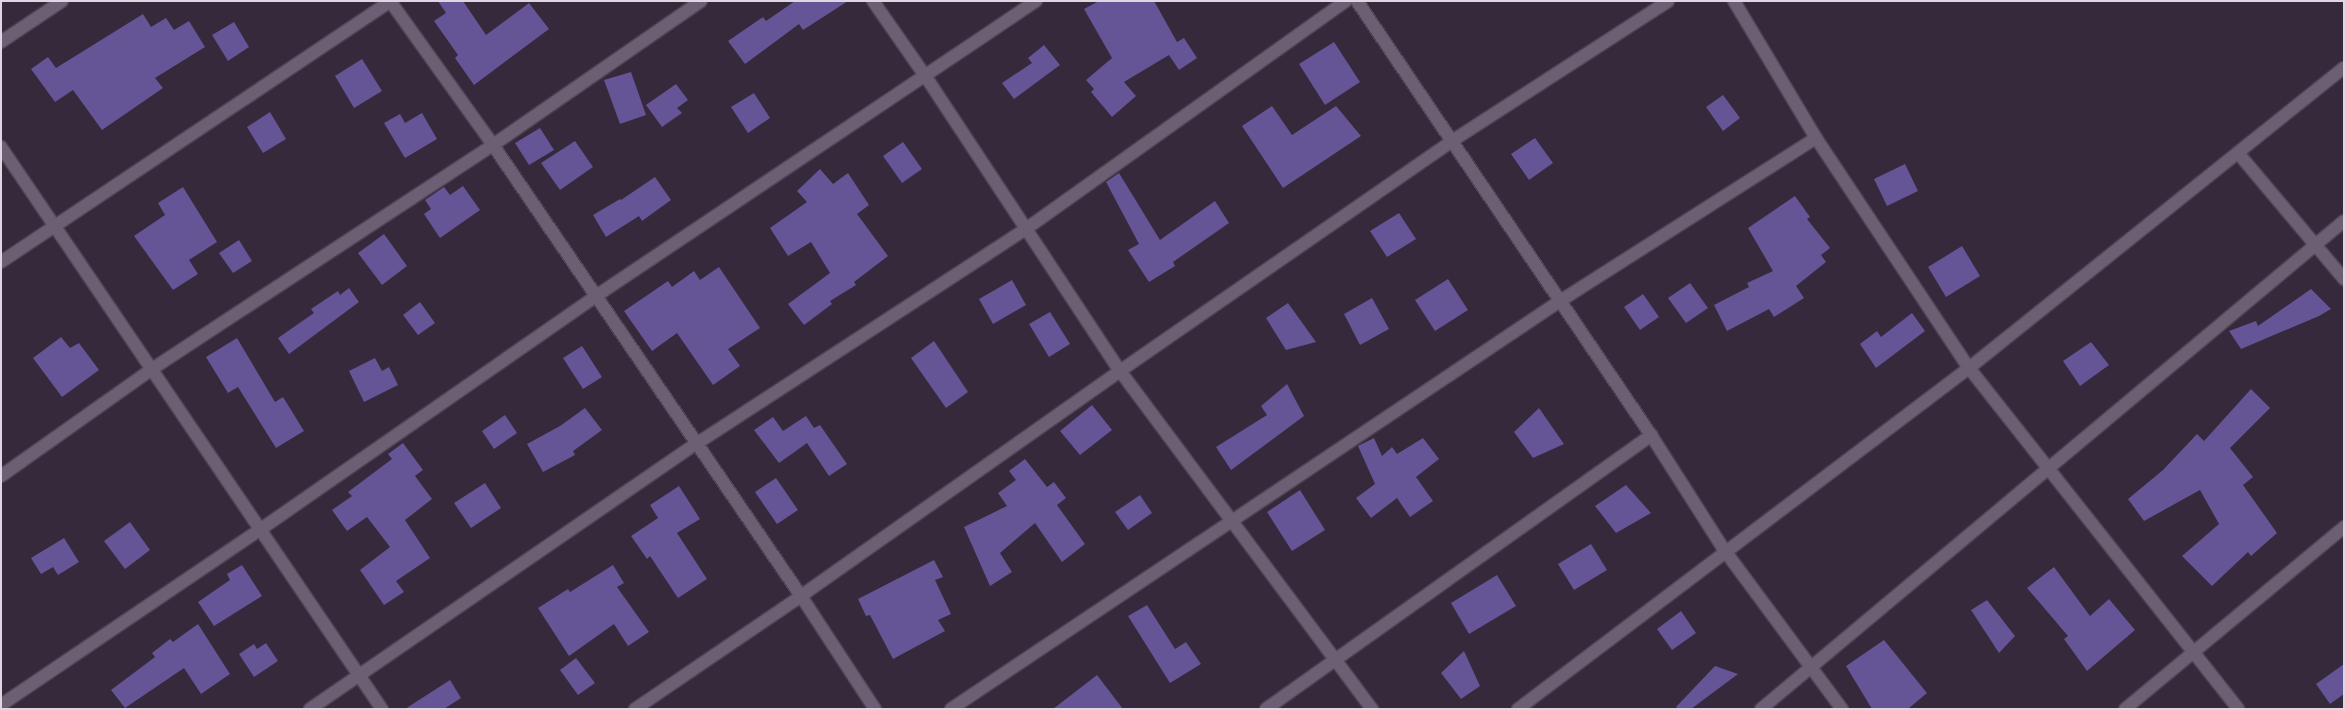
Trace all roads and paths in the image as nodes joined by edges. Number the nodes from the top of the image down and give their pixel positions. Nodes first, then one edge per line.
1 (62, 1) edge
2 (391, 1) edge
3 (702, 1) edge
4 (873, 1) edge
5 (1036, 1) edge
6 (1346, 1) edge
7 (1357, 1) edge
8 (1668, 1) edge
9 (1734, 1) edge
10 (1, 42) edge
11 (2344, 68) edge
12 (926, 77) junction
13 (1816, 138) junction
14 (1452, 141) junction
15 (493, 145) junction
16 (1, 148) edge
17 (2238, 153) junction
18 (2344, 221) edge
19 (55, 226) junction
20 (1026, 229) junction
21 (2316, 244) junction
22 (1, 262) edge
23 (2344, 279) edge
24 (596, 296) junction
25 (1560, 301) junction
26 (1969, 368) junction
27 (152, 370) junction
28 (1120, 371) junction
29 (1652, 435) junction
30 (696, 444) junction
31 (2047, 469) junction
32 (1, 476) edge
33 (1233, 522) junction
34 (2344, 527) edge
35 (261, 529) junction
36 (1725, 551) junction
37 (801, 596) junction
38 (2193, 653) junction
39 (1338, 660) junction
40 (1812, 666) junction
41 (360, 674) junction
42 (1, 705) edge
43 (310, 709) edge
44 (382, 709) edge
45 (635, 709) edge
46 (874, 709) edge
47 (950, 709) edge
48 (1266, 709) edge
49 (1372, 709) edge
50 (1518, 709) edge
51 (1762, 709) edge
52 (1842, 709) edge
53 (2125, 709) edge
54 (2238, 709) edge

1 - 10 street
2 - 15 street
2 - 19 street
3 - 15 street
4 - 12 street
5 - 12 street
6 - 20 street
7 - 14 street
8 - 14 street
9 - 13 street
11 - 17 street
12 - 20 street
12 - 24 street
13 - 25 street
13 - 26 street
14 - 25 street
14 - 28 street
15 - 24 street
15 - 27 street
16 - 19 street
17 - 21 street
17 - 26 street
18 - 21 street
19 - 22 street
19 - 27 street
20 - 28 street
20 - 30 street
21 - 23 street
21 - 31 street
24 - 30 street
24 - 35 street
25 - 29 street
25 - 33 street
26 - 31 street
26 - 36 street
27 - 32 street
27 - 35 street
28 - 33 street
28 - 37 street
29 - 36 street
29 - 39 street
30 - 37 street
30 - 41 street
31 - 38 street
31 - 40 street
33 - 39 street
33 - 47 street
34 - 38 street
35 - 41 street
35 - 42 street
36 - 40 street
36 - 50 street
37 - 45 street
37 - 46 street
38 - 53 street
38 - 54 street
39 - 48 street
39 - 49 street
40 - 51 street
40 - 52 street
41 - 43 street
41 - 44 street

